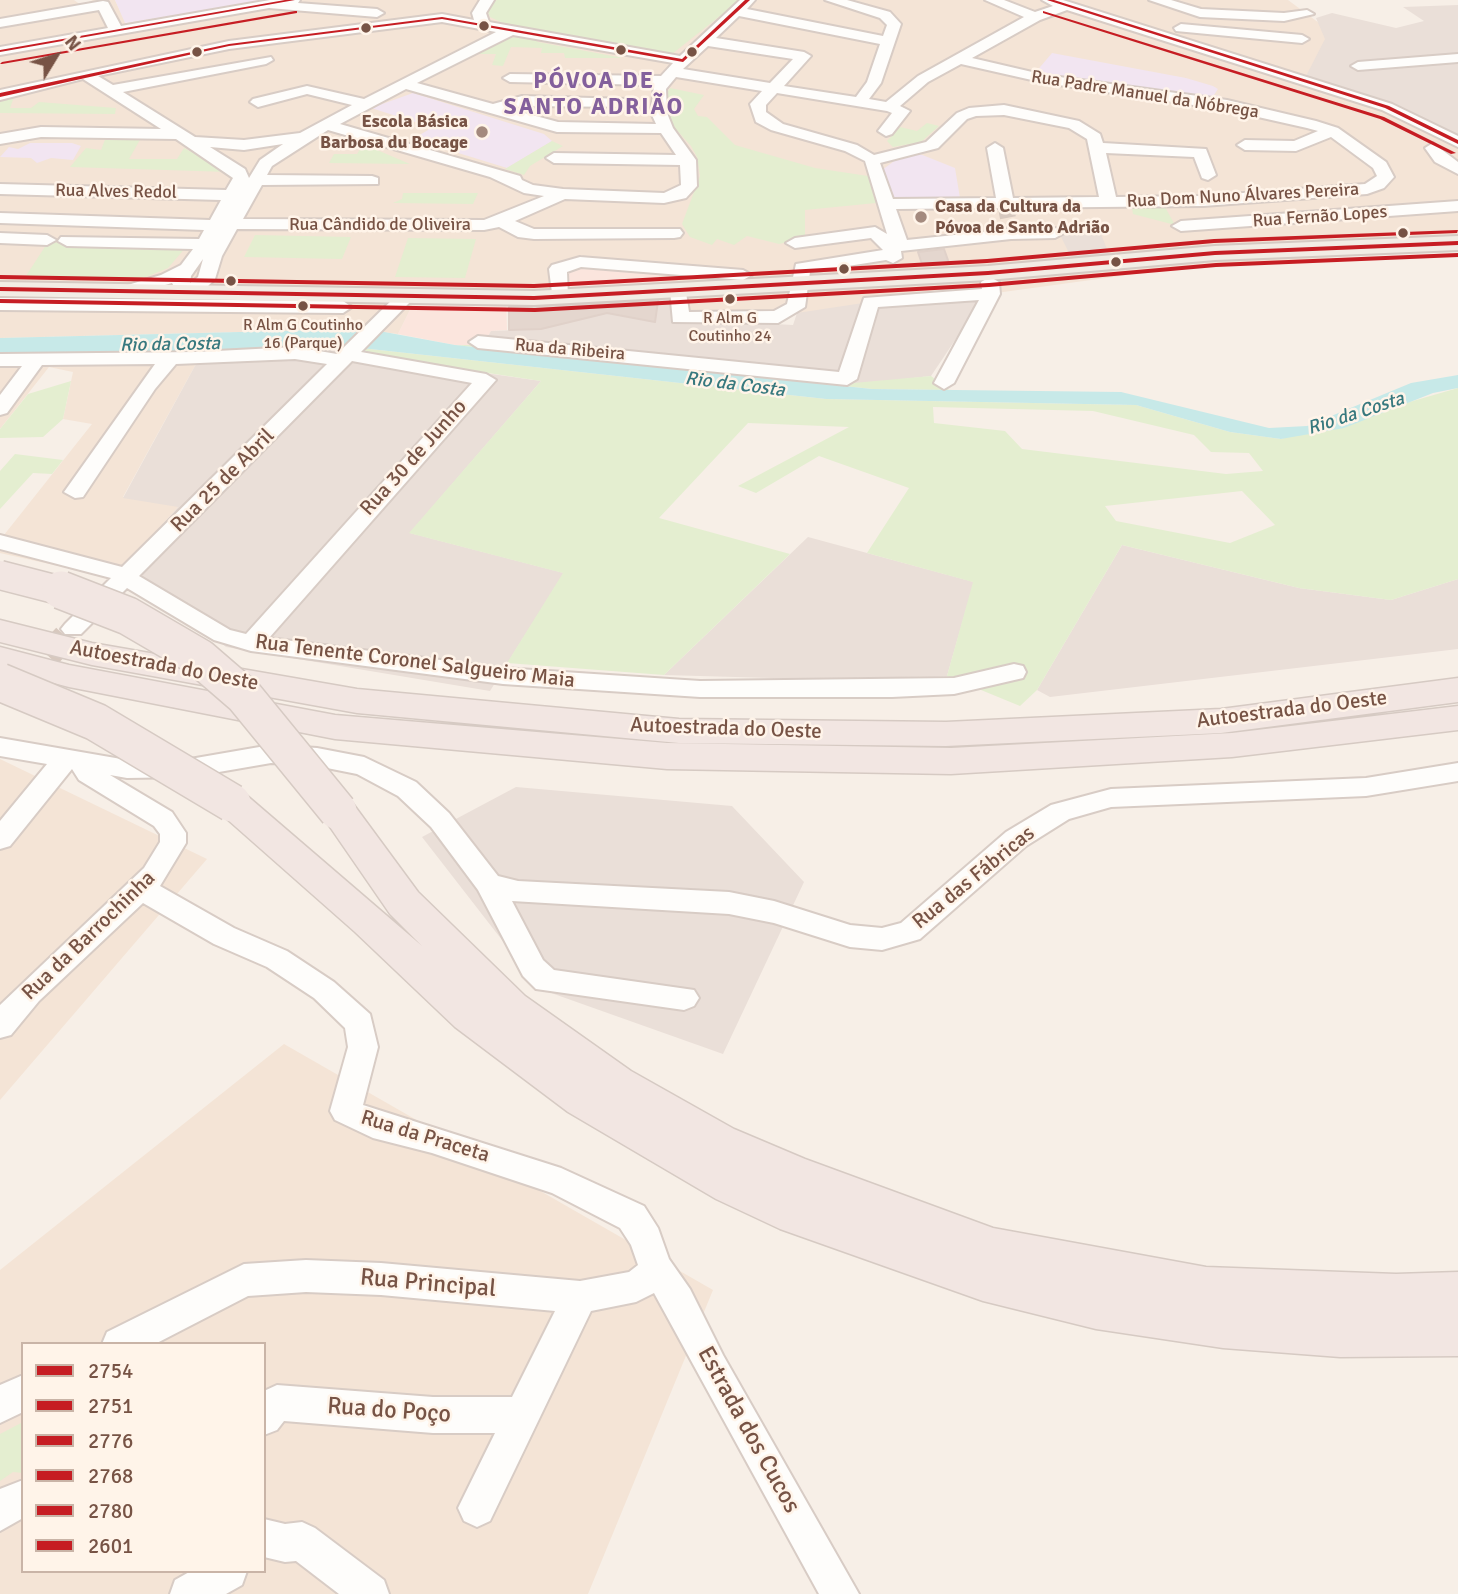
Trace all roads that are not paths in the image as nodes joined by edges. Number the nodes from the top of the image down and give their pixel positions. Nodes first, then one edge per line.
1 (293, 0) edge
2 (748, 0) edge
3 (832, 0) edge
4 (992, 0) edge
5 (1049, 0) edge
6 (1156, 0) edge
7 (479, 4) edge
8 (264, 5) junction
9 (1066, 6) junction
10 (737, 11) junction
11 (1307, 14) dead end
12 (1241, 15) junction
13 (1035, 17) junction
14 (166, 21) junction
15 (398, 22) junction
16 (0, 23) edge
17 (482, 23) junction
18 (497, 26) junction
19 (1179, 28) dead end
20 (116, 30) junction
21 (513, 30) junction
22 (317, 32) junction
23 (80, 37) junction
24 (1274, 37) junction
25 (1302, 39) dead end
26 (706, 41) junction
27 (887, 41) junction
28 (483, 42) junction
29 (229, 45) junction
30 (0, 54) edge
31 (959, 58) junction
32 (1458, 58) edge
33 (267, 60) dead end
34 (142, 62) junction
35 (1358, 66) dead end
36 (673, 72) junction
37 (85, 74) junction
38 (0, 76) edge
39 (510, 78) dead end
40 (57, 80) junction
41 (405, 84) junction
42 (772, 88) junction
43 (110, 90) junction
44 (0, 95) edge
45 (258, 102) dead end
46 (859, 103) junction
47 (368, 104) junction
48 (628, 104) dead end
49 (889, 107) junction
50 (495, 109) junction
51 (328, 125) junction
52 (664, 128) junction
53 (886, 131) dead end
54 (1332, 131) junction
55 (307, 135) junction
56 (186, 137) junction
57 (0, 139) edge
58 (1458, 142) edge
59 (1245, 145) dead end
60 (995, 148) dead end
61 (1097, 148) junction
62 (1433, 148) dead end
63 (554, 158) dead end
64 (873, 159) junction
65 (688, 160) junction
66 (233, 162) junction
67 (260, 166) junction
68 (1458, 169) edge
69 (1208, 175) dead end
70 (372, 181) dead end
71 (0, 189) edge
72 (556, 193) junction
73 (1310, 194) junction
74 (232, 195) junction
75 (1005, 202) junction
76 (887, 204) junction
77 (1109, 204) junction
78 (1458, 206) edge
79 (1337, 216) junction
80 (0, 218) edge
81 (501, 221) junction
82 (232, 224) junction
83 (214, 225) junction
84 (1181, 226) dead end
85 (1055, 233) dead end
86 (0, 239) edge
87 (47, 240) dead end
88 (67, 241) dead end
89 (795, 243) dead end
90 (1458, 243) edge
91 (205, 244) junction
92 (892, 250) junction
93 (200, 267) junction
94 (743, 275) dead end
95 (899, 277) junction
96 (799, 282) junction
97 (668, 283) junction
98 (990, 283) junction
99 (0, 289) edge
100 (127, 290) junction
101 (185, 292) junction
102 (242, 293) junction
103 (363, 295) junction
104 (406, 296) junction
105 (83, 297) junction
106 (559, 297) junction
107 (0, 304) edge
108 (342, 307) dead end
109 (796, 307) joint
110 (680, 318) junction
111 (370, 330) junction
112 (478, 342) dead end
113 (347, 356) junction
114 (172, 358) junction
115 (37, 359) junction
116 (662, 359) junction
117 (0, 360) edge
118 (944, 383) dead end
119 (0, 409) edge
120 (75, 492) dead end
121 (0, 542) edge
122 (0, 575) edge
123 (126, 576) junction
124 (73, 629) tunnel mouth
125 (0, 631) edge
126 (251, 643) junction
127 (0, 658) edge
128 (1014, 672) dead end
129 (1458, 690) edge
130 (2, 695) edge
131 (1458, 718) edge
132 (0, 747) edge
133 (74, 761) junction
134 (1458, 772) edge
135 (0, 839) edge
136 (489, 884) junction
137 (140, 888) junction
138 (684, 998) dead end
139 (0, 1026) edge
140 (654, 1267) junction
141 (1458, 1294) edge
142 (580, 1297) junction
143 (1458, 1333) edge
144 (146, 1339) edge
145 (21, 1393) edge
146 (0, 1405) edge
147 (269, 1406) edge
148 (520, 1415) junction
149 (21, 1500) edge
150 (477, 1508) dead end
151 (0, 1512) edge
152 (271, 1545) edge
153 (225, 1573) edge
154 (189, 1594) edge
155 (370, 1594) edge
156 (840, 1594) edge

1 - 8 street
2 - 10 street
3 - 27 street
4 - 13 street
5 - 9 street
6 - 12 street
7 - 17 street
8 - 14 street
8 - 15 street
9 - 13 street
9 - 58 street
10 - 26 street
10 - 27 street
11 - 12 street
12 - 24 street
13 - 31 street
14 - 20 street
14 - 22 street
15 - 17 street
15 - 22 street
16 - 20 street
17 - 18 street
18 - 21 street
18 - 28 street
19 - 24 street
20 - 23 street
21 - 28 street
21 - 36 street
22 - 29 street
23 - 29 street
23 - 30 street
24 - 25 street
26 - 36 street
26 - 42 street
27 - 46 street
28 - 41 street
29 - 34 street
30 - 34 street
31 - 49 street
31 - 54 street, Rua Padre Manuel da Nóbrega
32 - 35 street
33 - 43 street
34 - 37 street
36 - 39 street
36 - 42 street
36 - 52 street
37 - 40 street
37 - 43 street
38 - 40 street
40 - 44 street
41 - 47 street
41 - 50 street
42 - 46 street
42 - 64 street
43 - 56 street
45 - 47 street
46 - 49 street
47 - 51 street
48 - 50 street
49 - 53 street
50 - 52 street
51 - 55 street
51 - 72 street
52 - 65 street
54 - 59 street
54 - 73 street, Rua Dom Nuno Álvares Pereira
55 - 56 street
55 - 67 street
56 - 57 street
56 - 66 street
60 - 75 street
61 - 64 street
61 - 69 street
61 - 77 street
62 - 68 street
63 - 65 street
64 - 76 street
65 - 72 street
66 - 67 street
66 - 74 street
67 - 70 street
67 - 82 street
71 - 74 street, Rua Alves Redol
72 - 81 street, Rua Cândido de Oliveira
73 - 77 street, Rua Dom Nuno Álvares Pereira
73 - 79 street
74 - 83 street
75 - 76 street, Rua Dom Nuno Álvares Pereira
75 - 77 street, Rua Dom Nuno Álvares Pereira
76 - 92 street
78 - 79 street, Rua Fernão Lopes
79 - 84 street, Rua Fernão Lopes
80 - 83 street
81 - 82 street, Rua Cândido de Oliveira
81 - 97 street
82 - 93 street
83 - 91 street
85 - 92 street
86 - 87 street
88 - 91 street
89 - 92 street
90 - 98 main road
91 - 93 street
92 - 95 street
92 - 96 street
93 - 100 street
93 - 101 street
93 - 102 street
94 - 97 street
95 - 96 main road
95 - 98 main road
96 - 97 main road
96 - 109 street
97 - 106 main road
97 - 106 street
97 - 110 street
98 - 116 street, Rua da Ribeira
98 - 118 street
99 - 105 main road
100 - 101 main road
100 - 105 main road
101 - 102 main road
102 - 103 main road
103 - 104 main road
103 - 111 street
104 - 106 main road
104 - 111 street, Rua 25 de Abril
105 - 107 street
105 - 108 street
109 - 110 street
110 - 116 street
111 - 113 street, Rua 25 de Abril
112 - 116 street, Rua da Ribeira
113 - 114 street
113 - 123 street, Rua 25 de Abril
113 - 126 street, Rua 30 de Junho
114 - 115 street
114 - 120 street
115 - 117 street
115 - 119 street
121 - 123 street
122 - 141 highway, bridge
123 - 124 street, Rua 25 de Abril
123 - 126 street, Rua Tenente Coronel Salgueiro Maia
125 - 129 highway, Autoestrada do Oeste
126 - 128 street, Rua Tenente Coronel Salgueiro Maia
127 - 131 highway, Autoestrada do Oeste
130 - 143 highway, bridge
132 - 133 street
133 - 135 street
133 - 136 street
133 - 137 street, Rua da Barrochinha
134 - 136 street, Rua das Fábricas
136 - 138 street
137 - 139 street, Rua da Barrochinha
137 - 140 street, Rua da Praceta
140 - 142 street, Rua Principal
140 - 156 street, Estrada dos Cucos
142 - 144 street, Rua Principal
142 - 148 street
145 - 146 street
147 - 148 street, Rua do Poço
148 - 150 street
149 - 151 street
152 - 155 street
153 - 154 street

